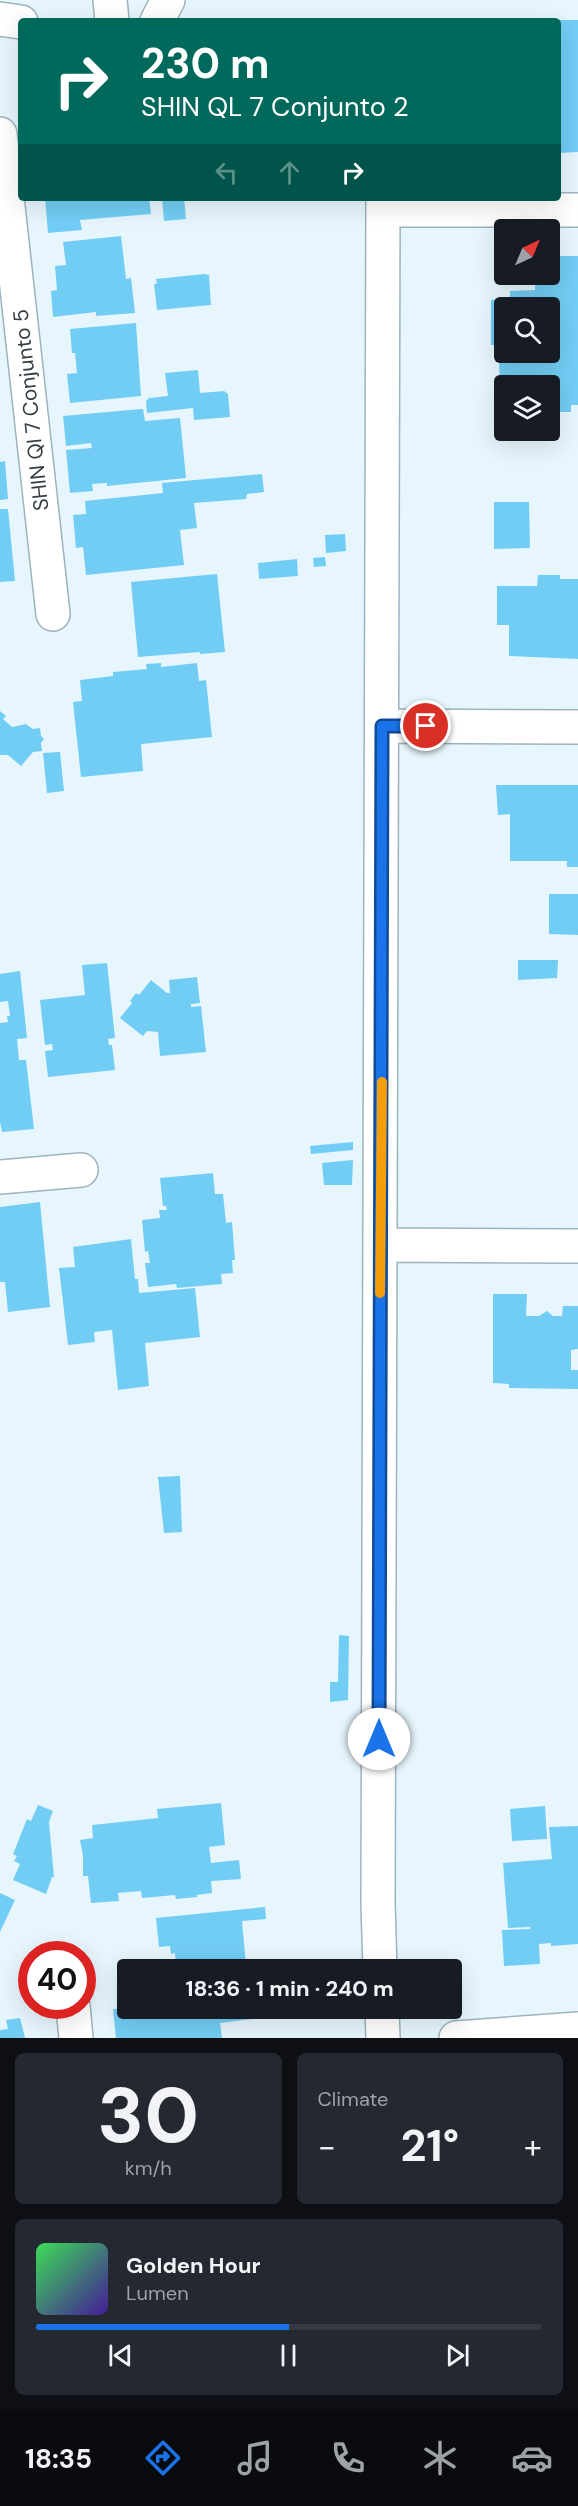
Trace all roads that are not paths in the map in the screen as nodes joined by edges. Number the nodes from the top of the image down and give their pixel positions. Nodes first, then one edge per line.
1 (110, 0) edge
2 (168, 0) edge
3 (112, 18) edge
4 (159, 18) edge
5 (0, 19) edge
6 (18, 22) edge
7 (0, 135) edge
8 (384, 204) edge
9 (578, 210) edge
10 (53, 614) dead end
11 (382, 726) junction
12 (578, 728) edge
13 (81, 1170) dead end
14 (0, 1177) edge
15 (380, 1245) junction
16 (578, 1246) edge
17 (380, 1959) edge
18 (74, 2019) edge
19 (382, 2019) edge
20 (578, 2029) edge
21 (76, 2038) edge
22 (382, 2038) edge
23 (456, 2038) edge

1 - 3 street
2 - 4 street
5 - 6 street
7 - 10 street, SHIN QI 7 Conjunto 5
8 - 9 street
8 - 11 street
11 - 12 street
11 - 15 street
13 - 14 street
15 - 16 street
15 - 17 street
18 - 21 street
19 - 22 street
20 - 23 street

